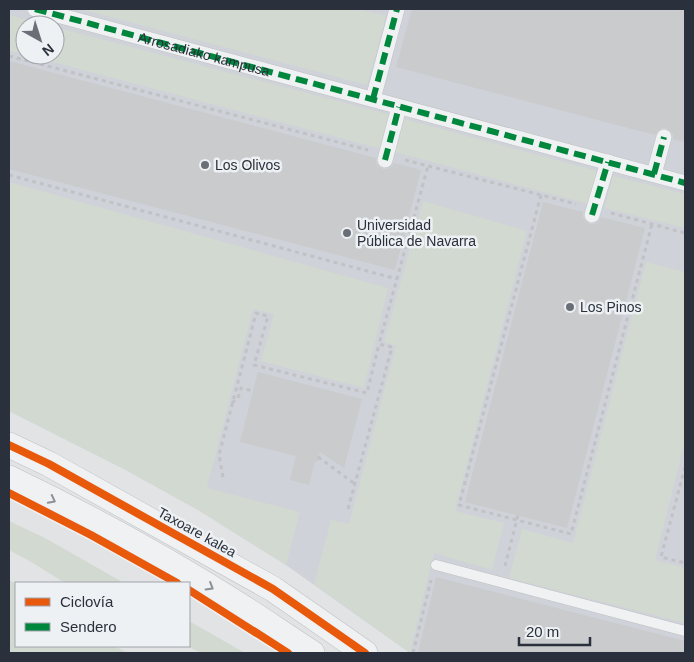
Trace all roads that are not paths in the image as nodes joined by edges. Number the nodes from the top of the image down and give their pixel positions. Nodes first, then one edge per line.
1 (35, 9) edge
2 (397, 9) edge
3 (372, 99) junction
4 (399, 106) junction
5 (664, 137) dead end
6 (385, 158) road end
7 (608, 162) junction
8 (654, 174) junction
9 (685, 183) edge
10 (593, 212) road end
11 (9, 445) edge
12 (9, 478) edge
13 (434, 569) road end
14 (685, 631) edge
15 (312, 653) edge
16 (365, 653) edge

1 - 3 street, Arrosadiako kampusa
2 - 3 street
3 - 4 street, Arrosadiako kampusa
4 - 6 street
4 - 7 street, Arrosadiako kampusa
5 - 8 street
7 - 8 street, Arrosadiako kampusa
7 - 10 street
8 - 9 street, Arrosadiako kampusa
11 - 16 street, Taxoare kalea
12 -> 15 street
13 - 14 lane

